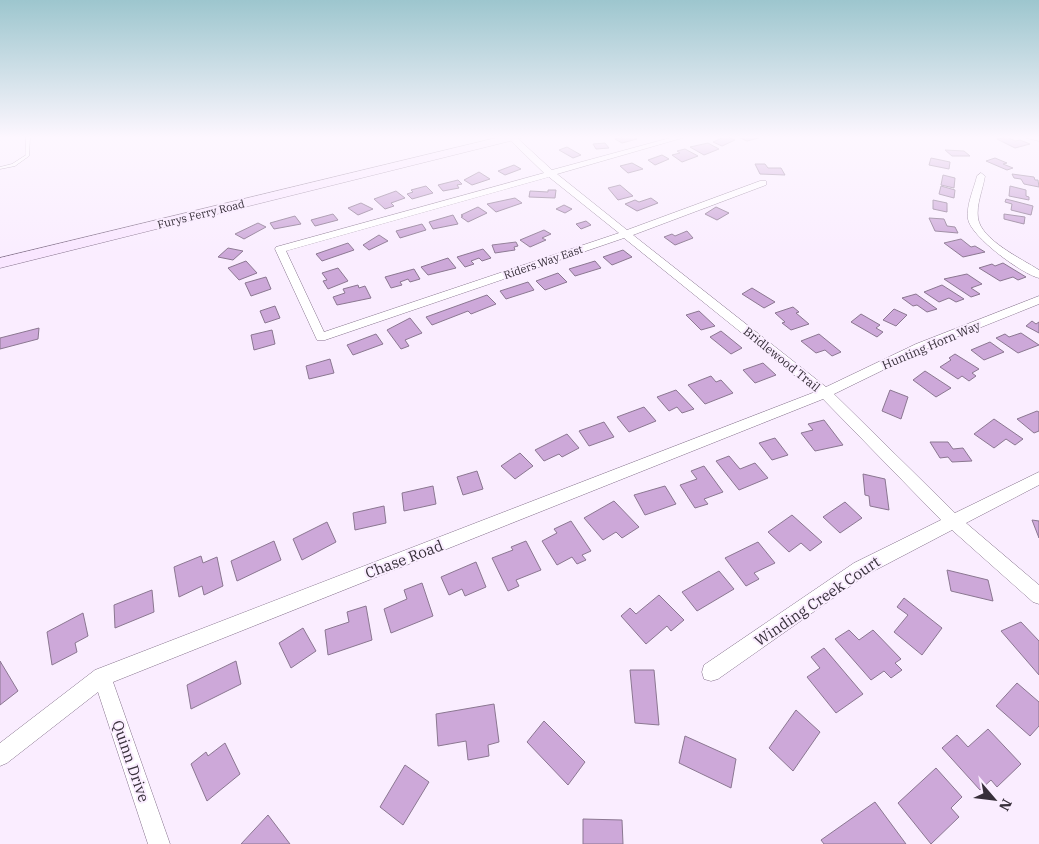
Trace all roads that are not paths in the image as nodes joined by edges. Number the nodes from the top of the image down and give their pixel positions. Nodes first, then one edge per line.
1 (358, 175) edge
2 (547, 175) edge
3 (554, 175) edge
4 (981, 176) dead end
5 (763, 183) dead end
6 (626, 234) junction
7 (0, 263) edge
8 (1039, 275) edge
9 (1039, 300) edge
10 (825, 393) junction
11 (1039, 478) edge
12 (953, 521) junction
13 (1039, 596) edge
14 (711, 672) dead end
15 (102, 677) junction
16 (0, 756) edge
17 (159, 844) edge

1 - 7 main road, Furys Ferry Road
2 - 6 street, Riders Way East
3 - 6 street, Bridlewood Trail
4 - 8 street
5 - 6 street, Riders Way East
6 - 10 street, Bridlewood Trail
9 - 10 street, Hunting Horn Way
10 - 12 street, Bridlewood Trail
10 - 15 street, Chase Road
11 - 12 street, Winding Creek Court
12 - 13 street, Bridlewood Trail
12 - 14 street, Winding Creek Court
15 - 16 street, Chase Road
15 - 17 street, Quinn Drive

